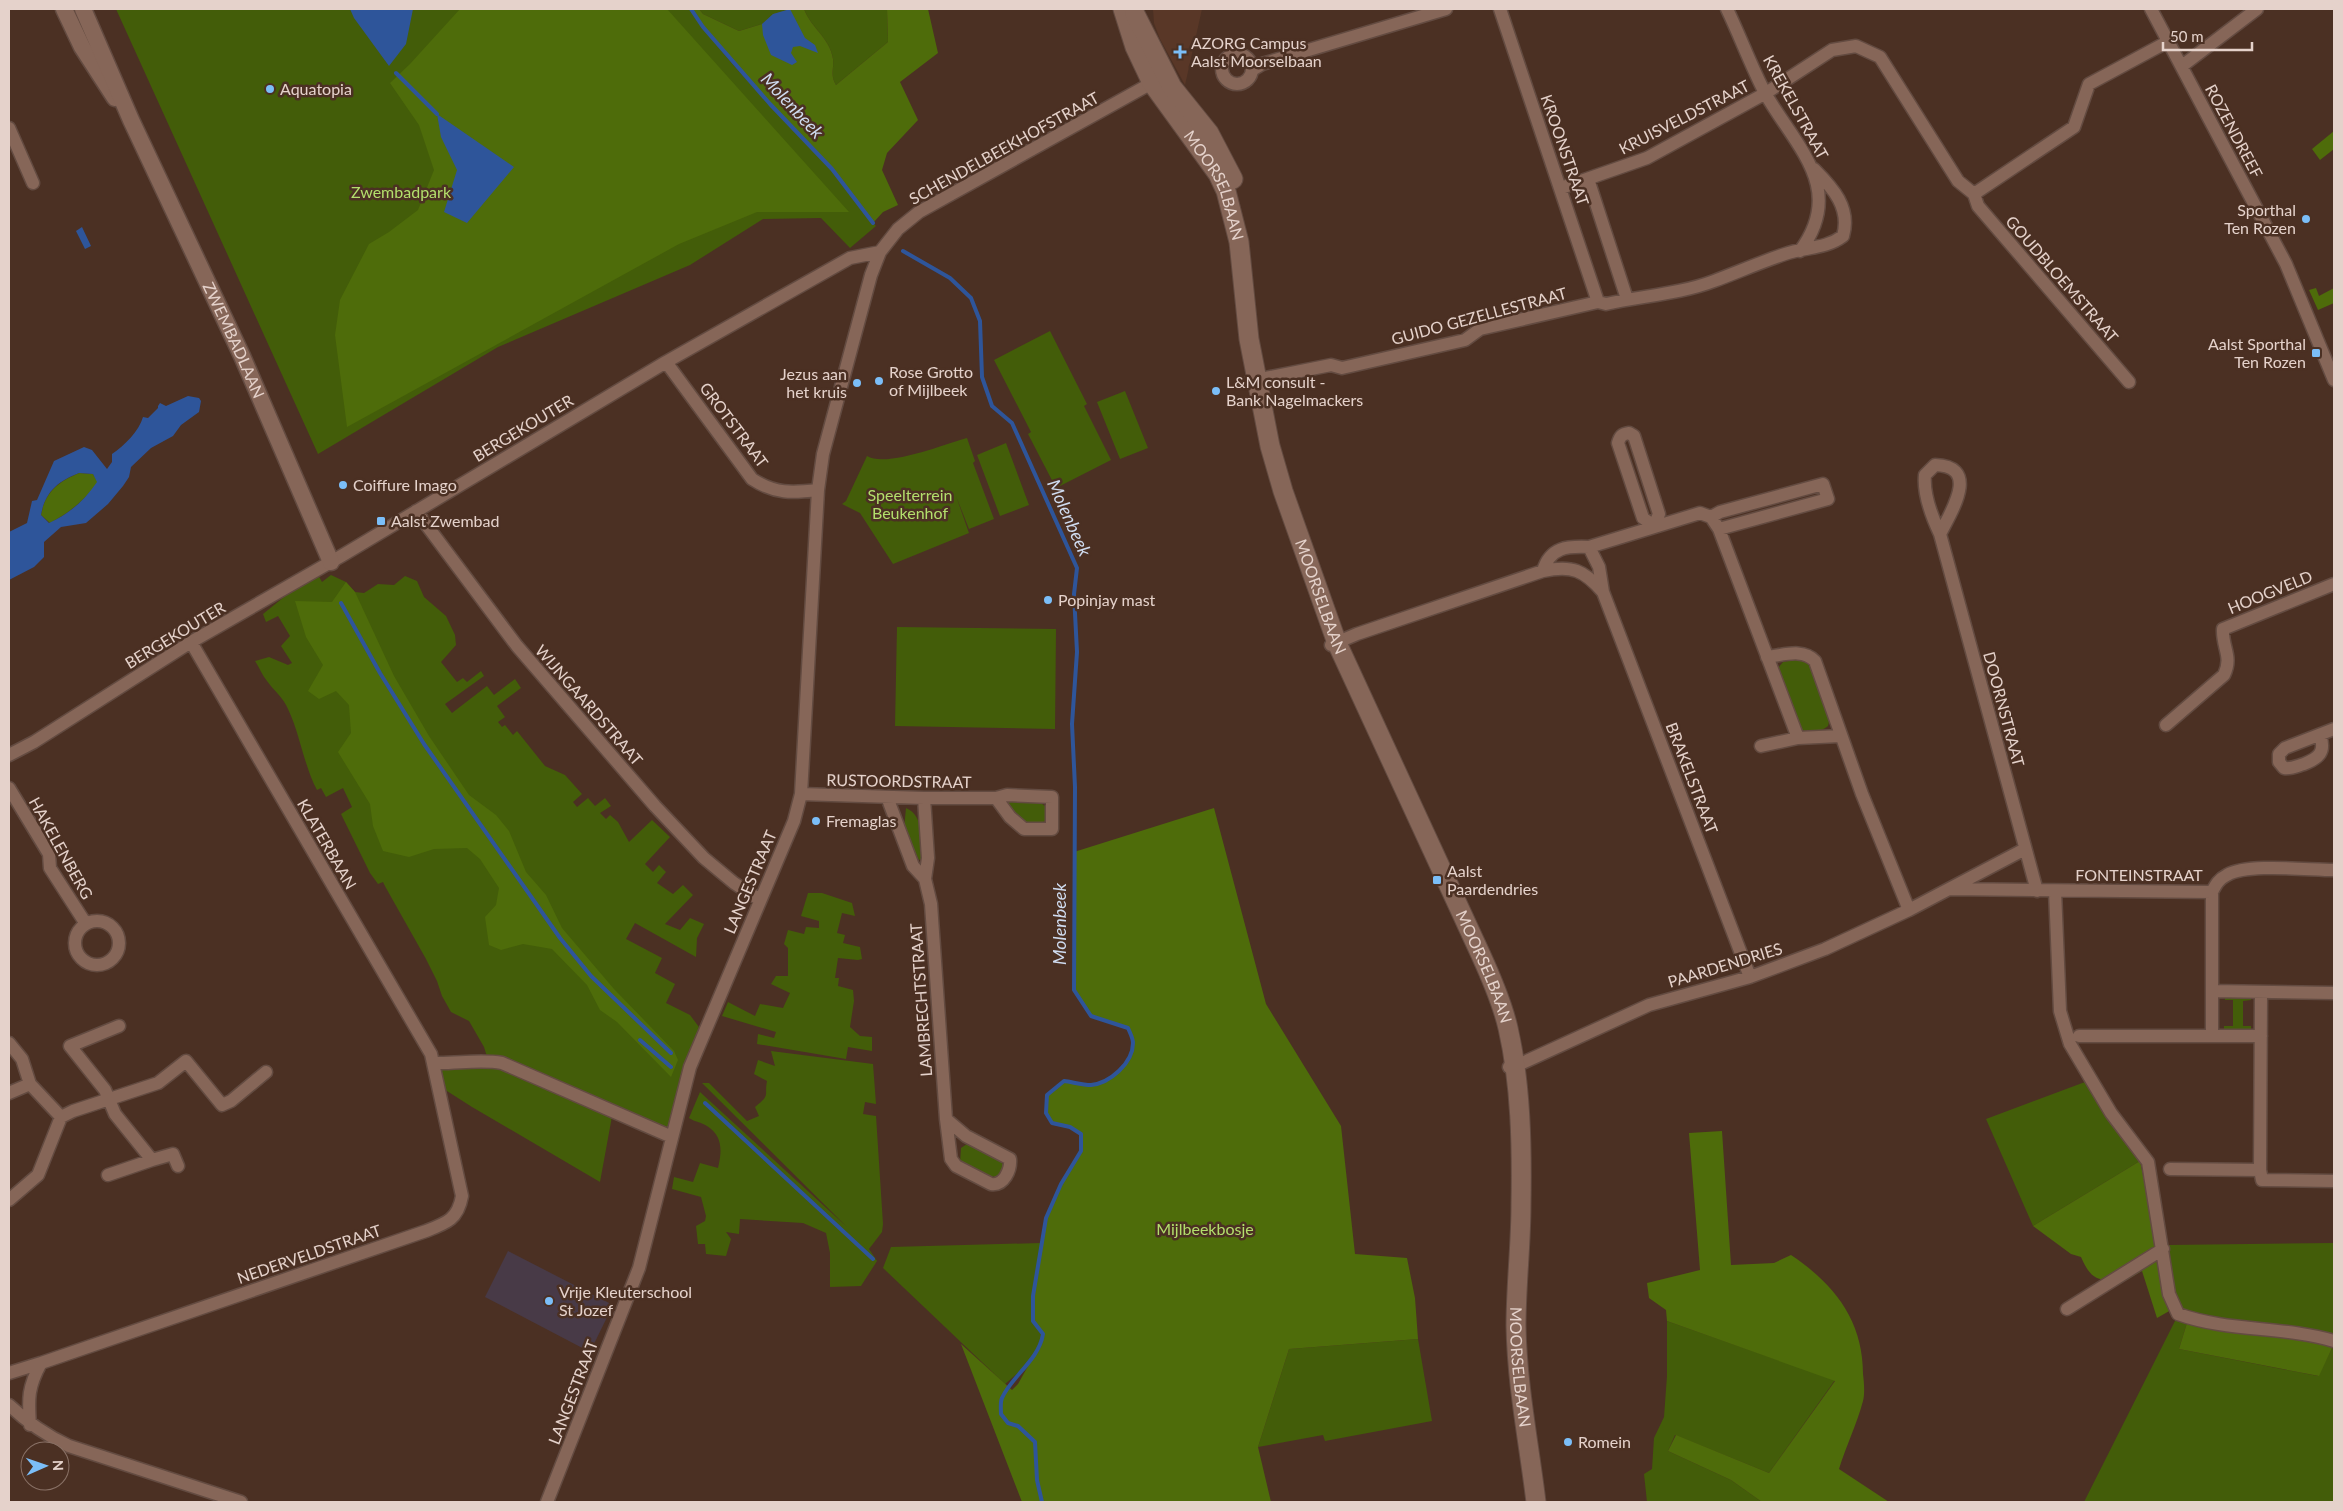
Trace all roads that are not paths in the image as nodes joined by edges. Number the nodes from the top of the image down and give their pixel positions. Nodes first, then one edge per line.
1 (64, 9) edge
2 (71, 9) edge
3 (83, 9) edge
4 (1123, 9) edge
5 (1134, 9) edge
6 (1446, 9) edge
7 (1500, 9) edge
8 (1727, 9) edge
9 (2152, 9) edge
10 (2257, 9) edge
11 (1420, 13) edge
12 (2169, 41) junction
13 (1255, 65) dead end
14 (2182, 66) junction
15 (1159, 79) junction
16 (1766, 93) junction
17 (131, 120) junction
18 (9, 128) edge
19 (1814, 169) junction
20 (1588, 179) junction
21 (33, 183) dead end
22 (1561, 188) junction
23 (1974, 194) junction
24 (1800, 251) junction
25 (880, 252) junction
26 (1628, 299) junction
27 (1598, 302) junction
28 (666, 362) junction
29 (1254, 380) junction
30 (2334, 380) edge
31 (2129, 382) dead end
32 (818, 490) junction
33 (416, 511) junction
34 (1711, 517) junction
35 (1654, 526) junction
36 (1719, 529) junction
37 (1940, 534) junction
38 (1589, 547) junction
39 (331, 562) junction
40 (1543, 571) junction
41 (2334, 584) edge
42 (1603, 592) junction
43 (191, 642) junction
44 (1334, 644) junction
45 (1767, 657) junction
46 (2166, 725) dead end
47 (2334, 729) edge
48 (2320, 735) dead end
49 (1840, 736) junction
50 (1798, 738) junction
51 (1760, 746) dead end
52 (9, 755) edge
53 (9, 788) edge
54 (801, 794) junction
55 (886, 797) junction
56 (924, 798) junction
57 (996, 798) junction
58 (2025, 849) junction
59 (2334, 870) edge
60 (925, 879) junction
61 (1950, 890) junction
62 (2037, 891) junction
63 (2054, 891) junction
64 (2212, 892) junction
65 (760, 900) junction
66 (1909, 910) junction
67 (86, 924) dead end
68 (1750, 977) junction
69 (2212, 992) junction
70 (2261, 993) junction
71 (2334, 993) edge
72 (119, 1026) dead end
73 (2079, 1036) dead end
74 (2212, 1036) junction
75 (2261, 1036) junction
76 (9, 1042) edge
77 (433, 1063) junction
78 (1512, 1067) junction
79 (266, 1072) dead end
80 (30, 1084) junction
81 (436, 1084) joint
82 (9, 1093) edge
83 (109, 1098) junction
84 (61, 1118) junction
85 (946, 1119) junction
86 (672, 1137) junction
87 (152, 1160) junction
88 (178, 1166) dead end
89 (2170, 1169) dead end
90 (2260, 1170) junction
91 (108, 1175) dead end
92 (2334, 1181) edge
93 (9, 1200) edge
94 (2163, 1249) junction
95 (2067, 1310) dead end
96 (2334, 1341) edge
97 (41, 1363) junction
98 (9, 1373) edge
99 (9, 1405) edge
100 (30, 1425) junction
101 (241, 1502) edge
102 (547, 1502) edge
103 (1536, 1502) edge

1 - 17 street, ZWEMBADLAAN
2 - 3 street
3 - 17 street, ZWEMBADLAAN
4 - 15 main road, MOORSELBAAN
5 - 15 main road, MOORSELBAAN
6 - 11 street
7 - 22 street, KROONSTRAAT
8 - 16 street, KREKELSTRAAT
9 - 12 street, ROZENDREEF
10 - 14 street
11 - 13 street
12 - 14 street, ROZENDREEF
12 - 23 street
14 - 30 street, ROZENDREEF
15 - 25 street, SCHENDELBEEKHOFSTRAAT
15 - 29 main road, MOORSELBAAN
16 - 19 street, KREKELSTRAAT
16 - 20 street, KRUISVELDSTRAAT
16 - 23 street, GOUDBLOEMSTRAAT
17 - 39 street, ZWEMBADLAAN
18 - 21 street
19 - 24 street, KREKELSTRAAT
19 - 24 street, GUIDO GEZELLESTRAAT
20 - 22 street, KRUISVELDSTRAAT
20 - 26 street, KROONSTRAAT
22 - 27 street, KROONSTRAAT
23 - 31 street, GOUDBLOEMSTRAAT
24 - 26 street, GUIDO GEZELLESTRAAT
25 - 28 street, BERGEKOUTER
25 - 32 street, LANGESTRAAT
26 - 27 street, GUIDO GEZELLESTRAAT
27 - 29 street, GUIDO GEZELLESTRAAT
28 - 32 street, GROTSTRAAT
28 - 33 street, BERGEKOUTER
29 - 44 main road, MOORSELBAAN
32 - 54 street, LANGESTRAAT
33 - 39 street, BERGEKOUTER
33 - 65 street, WIJNGAARDSTRAAT
34 - 35 street
34 - 36 street
34 - 36 street
35 - 35 street
35 - 38 street
36 - 45 street
37 - 37 street, DOORNSTRAAT
37 - 58 street, DOORNSTRAAT
38 - 40 street
38 - 42 street, BRAKELSTRAAT
39 - 43 street, BERGEKOUTER
40 - 42 street, BRAKELSTRAAT
40 - 44 street, BRAKELSTRAAT
41 - 46 street, HOOGVELD
42 - 68 street, BRAKELSTRAAT
43 - 52 street, BERGEKOUTER
43 - 77 street, KLATERBAAN
44 - 78 main road, MOORSELBAAN
45 - 49 street
45 - 50 street
47 - 48 street
49 - 50 street
49 - 66 street
50 - 51 street
53 - 67 street, HAKELENBERG
54 - 55 street, RUSTOORDSTRAAT
54 - 65 street, LANGESTRAAT
55 - 56 street, RUSTOORDSTRAAT
55 - 60 street, LAMBRECHTSTRAAT
56 - 57 street, RUSTOORDSTRAAT
56 - 60 street, LAMBRECHTSTRAAT
57 - 57 street, RUSTOORDSTRAAT
58 - 61 street, PAARDENDRIES
58 - 62 street, DOORNSTRAAT
59 - 64 street, FONTEINSTRAAT
60 - 85 street, LAMBRECHTSTRAAT
61 - 62 street, PAARDENDRIES
61 - 66 street, PAARDENDRIES
62 - 63 street, PAARDENDRIES
63 - 64 street, FONTEINSTRAAT
63 - 94 street
64 - 69 street
65 - 86 street, LANGESTRAAT
66 - 68 street, PAARDENDRIES
68 - 78 street, PAARDENDRIES
69 - 70 street
69 - 74 street
70 - 71 street
70 - 75 street
72 - 83 street
73 - 74 street
74 - 75 street
75 - 90 street
76 - 80 street
77 - 81 street, KLATERBAAN
77 - 86 street
78 - 103 main road, MOORSELBAAN
79 - 83 street
80 - 82 street
80 - 84 street
81 - 97 street, NEDERVELDSTRAAT
83 - 84 street
83 - 87 street
84 - 93 street
85 - 85 street, LAMBRECHTSTRAAT
86 - 102 street, LANGESTRAAT
87 - 88 street
87 - 91 street
89 - 90 street
90 - 92 street
94 - 95 street
94 - 96 street
97 - 98 street, NEDERVELDSTRAAT
97 - 100 street
99 - 100 street
100 - 101 street

